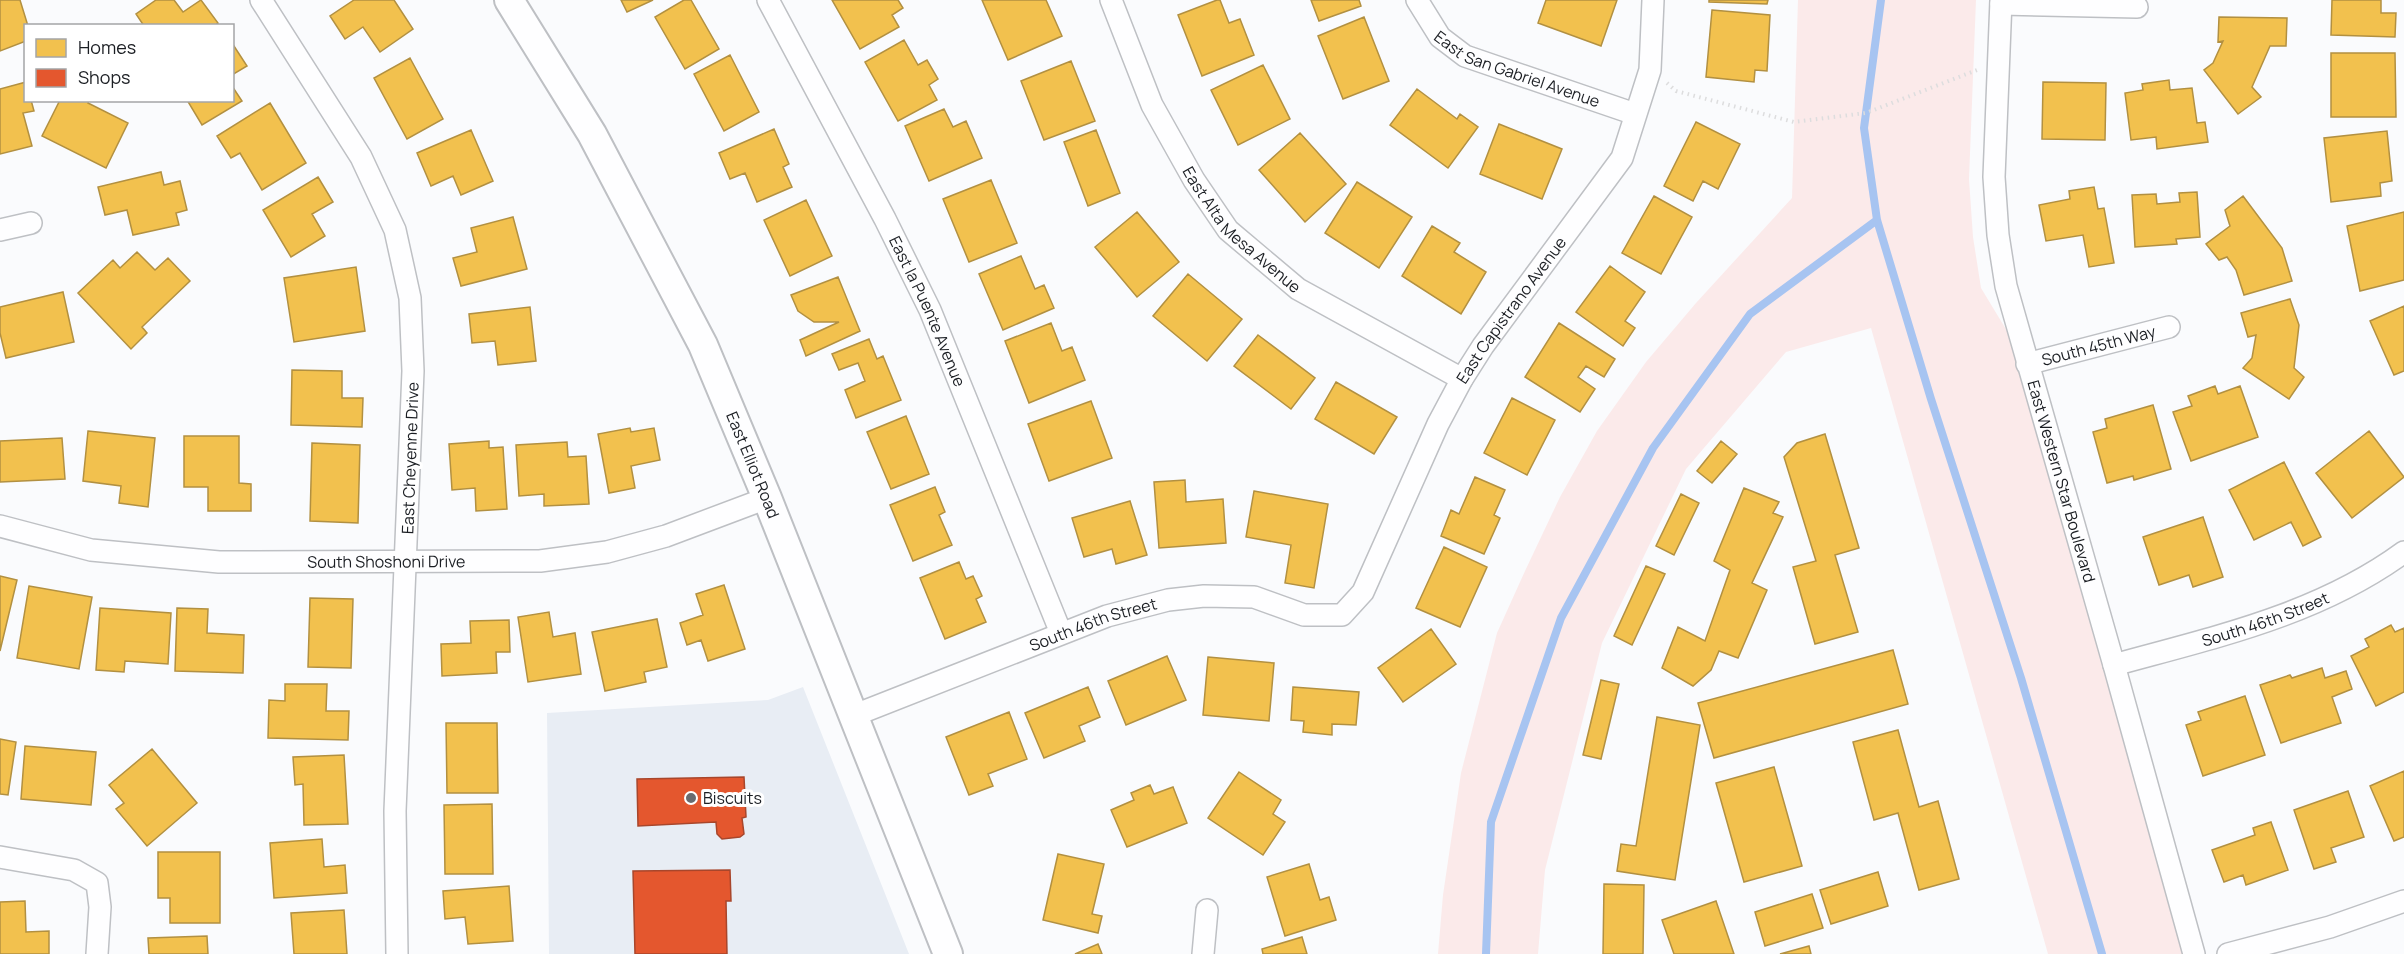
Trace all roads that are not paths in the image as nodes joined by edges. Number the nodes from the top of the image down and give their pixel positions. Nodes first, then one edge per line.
1 (261, 0) edge
2 (509, 0) edge
3 (768, 0) edge
4 (1111, 0) edge
5 (1417, 0) edge
6 (1653, 0) edge
7 (2001, 2) edge
8 (2137, 7) dead end
9 (1635, 114) junction
10 (31, 223) dead end
11 (0, 230) edge
12 (2169, 327) dead end
13 (2027, 364) junction
14 (1462, 380) junction
15 (767, 498) junction
16 (0, 526) edge
17 (2404, 552) edge
18 (405, 562) junction
19 (1342, 615) joint
20 (1061, 633) junction
21 (2114, 665) junction
22 (855, 715) junction
23 (0, 858) edge
24 (2404, 901) edge
25 (1207, 910) dead end
26 (97, 954) edge
27 (398, 954) edge
28 (948, 954) edge
29 (1203, 954) edge
30 (2194, 954) edge
31 (2228, 954) edge

1 - 18 street, East Cheyenne Drive
2 - 15 main road, East Elliot Road
3 - 20 street, East la Puente Avenue
4 - 14 street, East Alta Mesa Avenue
5 - 9 street, East San Gabriel Avenue
6 - 9 street, East Capistrano Avenue
7 - 8 street
7 - 13 street, East Western Star Boulevard
9 - 14 street, East Capistrano Avenue
10 - 11 street
12 - 13 street, South 45th Way
13 - 21 street, East Western Star Boulevard
14 - 19 street, East Capistrano Avenue
15 - 18 street, South Shoshoni Drive
15 - 22 main road, East Elliot Road
16 - 18 street, South Shoshoni Drive
17 - 21 street, South 46th Street
18 - 27 street, East Cheyenne Drive
19 - 20 street, South 46th Street
20 - 22 street, South 46th Street
21 - 30 street, East Western Star Boulevard
22 - 28 main road, East Elliot Road
23 - 26 street
24 - 31 street
25 - 29 street

